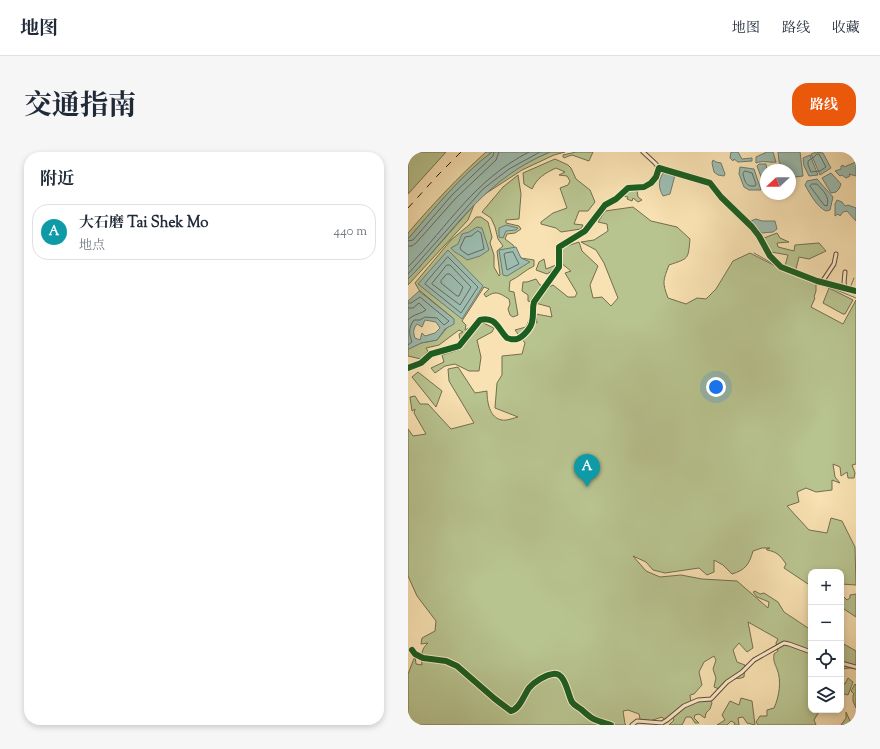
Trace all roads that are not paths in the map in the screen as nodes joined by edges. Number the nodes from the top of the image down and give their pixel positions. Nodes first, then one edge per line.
1 (643, 152) edge
2 (659, 168) junction
3 (836, 254) dead end
4 (845, 272) dead end
5 (822, 282) junction
6 (846, 288) junction
7 (856, 291) edge
8 (408, 368) edge
9 (412, 650) dead end
10 (808, 651) edge
11 (844, 663) edge
12 (856, 667) edge
13 (611, 725) edge
14 (632, 725) edge

1 - 2 street
2 - 5 street
2 - 8 street
3 - 5 street
4 - 6 street
5 - 6 street
6 - 7 street
9 - 13 street
10 - 14 street
11 - 12 street

